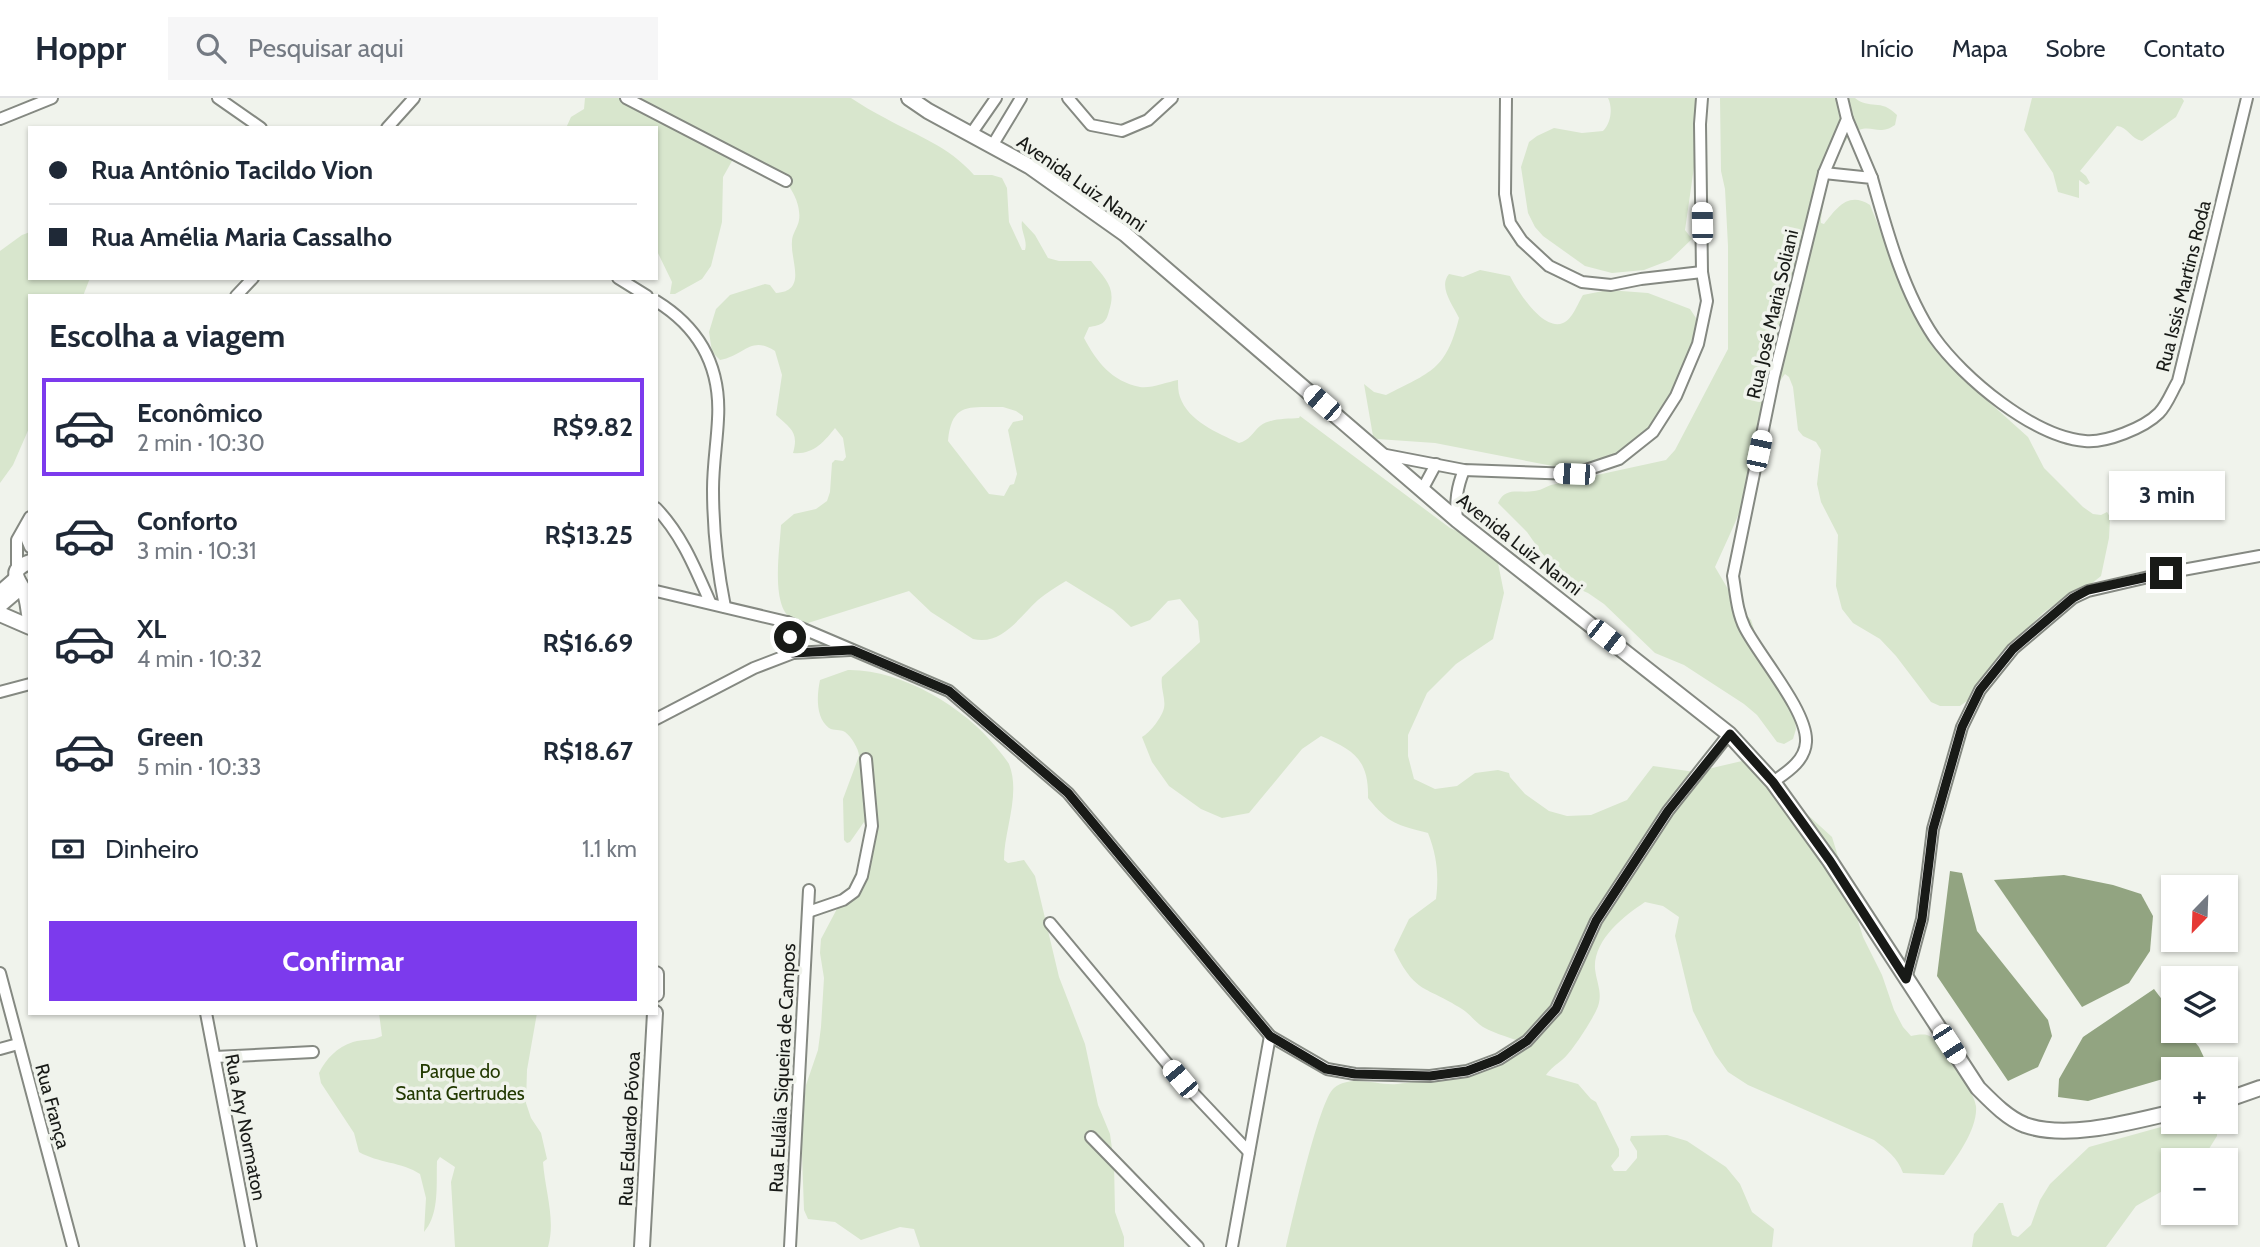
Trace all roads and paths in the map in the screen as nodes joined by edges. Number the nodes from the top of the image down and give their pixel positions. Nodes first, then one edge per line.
1 (52, 98) edge
2 (218, 98) edge
3 (414, 98) edge
4 (626, 98) edge
5 (909, 98) edge
6 (996, 98) edge
7 (1021, 98) edge
8 (1068, 98) edge
9 (1172, 98) edge
10 (1506, 98) edge
11 (1702, 98) edge
12 (1842, 98) edge
13 (2247, 98) edge
14 (1847, 118) junction
15 (0, 119) edge
16 (258, 126) edge
17 (389, 126) edge
18 (971, 134) junction
19 (992, 146) junction
20 (1824, 173) junction
21 (1872, 178) junction
22 (786, 181) dead end
23 (1702, 272) junction
24 (251, 280) edge
25 (621, 280) edge
26 (238, 294) edge
27 (644, 294) edge
28 (658, 303) edge
29 (1381, 454) junction
30 (1436, 464) junction
31 (1464, 470) junction
32 (1422, 490) junction
33 (658, 510) edge
34 (1457, 520) junction
35 (28, 522) edge
36 (2260, 556) edge
37 (23, 580) edge
38 (658, 591) edge
39 (0, 593) edge
40 (710, 602) junction
41 (0, 604) edge
42 (725, 607) junction
43 (28, 609) edge
44 (0, 614) edge
45 (787, 622) junction
46 (28, 626) edge
47 (852, 650) junction
48 (793, 653) junction
49 (28, 685) edge
50 (0, 692) edge
51 (658, 718) edge
52 (1730, 734) junction
53 (866, 759) dead end
54 (1773, 782) junction
55 (809, 890) dead end
56 (808, 912) junction
57 (1050, 923) dead end
58 (0, 973) edge
59 (1906, 979) junction
60 (206, 1015) edge
61 (655, 1015) edge
62 (1270, 1036) junction
63 (19, 1044) junction
64 (0, 1049) edge
65 (313, 1052) dead end
66 (215, 1057) junction
67 (2260, 1088) edge
68 (2238, 1096) edge
69 (2161, 1115) edge
70 (1091, 1137) dead end
71 (1249, 1152) junction
72 (73, 1247) edge
73 (251, 1247) edge
74 (642, 1247) edge
75 (790, 1247) edge
76 (1198, 1247) edge
77 (1232, 1247) edge

1 - 15 street
2 - 16 street
3 - 17 street
4 - 22 street
5 - 18 street, Avenida Luiz Nanni
6 - 18 street
7 - 19 street
8 - 9 street
10 - 23 street
11 - 23 street
12 - 14 street
13 - 21 street, Rua Issis Martins Roda
14 - 20 street, Rua José Maria Soliani
14 - 21 street
18 - 19 street, Avenida Luiz Nanni
19 - 29 street, Avenida Luiz Nanni
20 - 21 street
20 - 54 street, Rua José Maria Soliani
23 - 31 street
24 - 26 street
25 - 27 street
28 - 42 street
29 - 30 street
29 - 32 street, Avenida Luiz Nanni
30 - 31 street
30 - 32 street
31 - 34 street
32 - 34 street, Avenida Luiz Nanni
33 - 40 street
34 - 52 street, Avenida Luiz Nanni
35 - 37 street
36 - 59 street
37 - 39 street
37 - 41 street
37 - 43 street
38 - 40 street
40 - 42 street
42 - 45 street
44 - 46 street
45 - 47 street
45 - 48 street
47 - 48 street
47 - 62 street
48 - 51 street
49 - 50 street
52 - 54 street, Avenida Luiz Nanni
52 - 62 street
53 - 56 street
54 - 59 street, Avenida Luiz Nanni
55 - 56 street, Rua Eulália Siqueira de Campos
56 - 75 street, Rua Eulália Siqueira de Campos
57 - 71 street
58 - 63 street, Rua França
59 - 69 street, Avenida Luiz Nanni
60 - 66 street, Rua Ary Normaton
61 - 74 street, Rua Eduardo Póvoa
62 - 71 street
63 - 64 street
63 - 72 street, Rua França
65 - 66 street
66 - 73 street, Rua Ary Normaton
67 - 68 street
70 - 76 street
71 - 77 street

